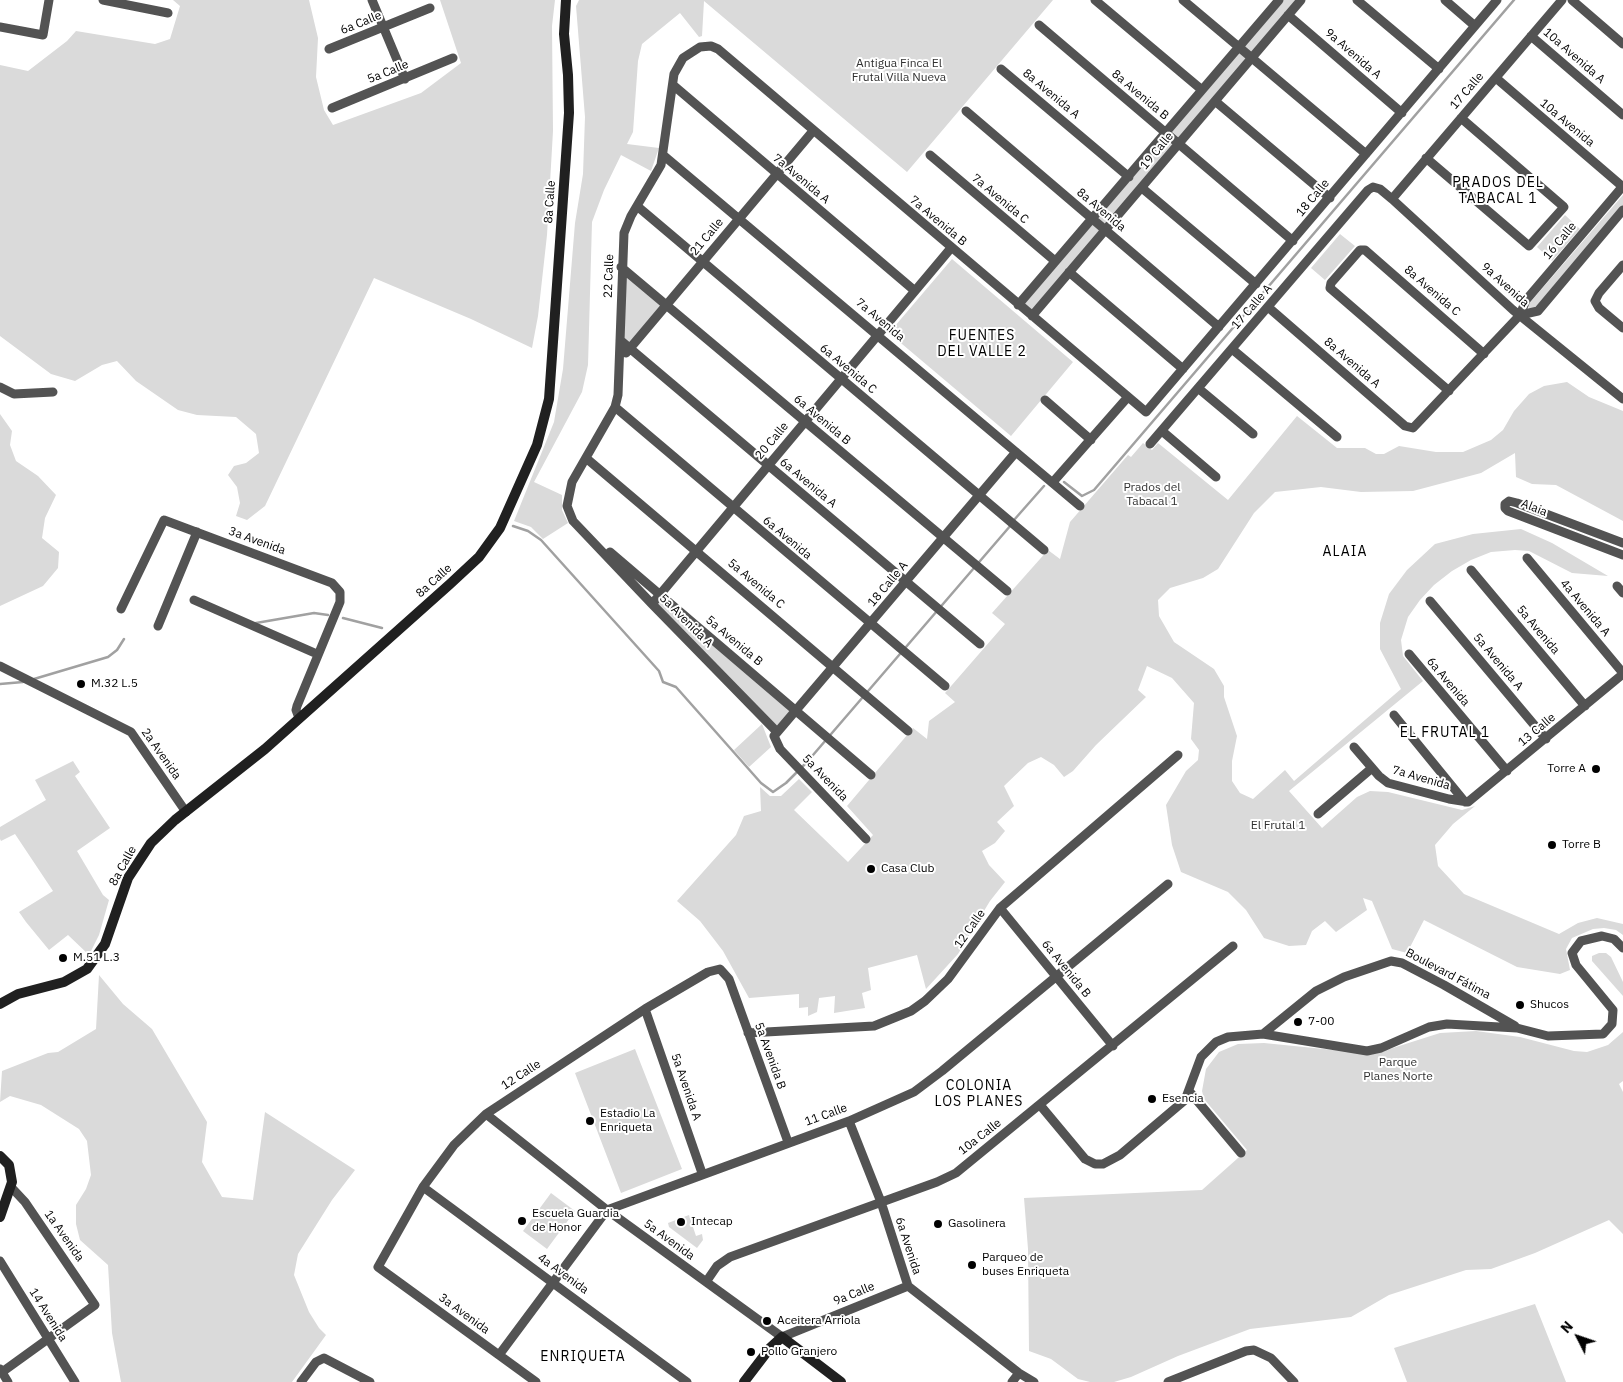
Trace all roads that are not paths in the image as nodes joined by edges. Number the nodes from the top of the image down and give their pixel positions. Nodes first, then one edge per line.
1 (49, 0) edge
2 (103, 0) edge
3 (372, 0) edge
4 (566, 0) edge
5 (1096, 0) edge
6 (1183, 0) edge
7 (1301, 0) edge
8 (1357, 0) edge
9 (1445, 0) edge
10 (1497, 0) edge
11 (1562, 0) edge
12 (1572, 0) edge
13 (1275, 1) edge
14 (430, 8) dead end
15 (168, 13) dead end
16 (1288, 15) junction
17 (1039, 25) dead end
18 (1475, 26) junction
19 (0, 27) edge
20 (383, 27) junction
21 (1531, 36) junction
22 (1623, 44) edge
23 (715, 47) joint
24 (1239, 48) junction
25 (329, 49) dead end
26 (452, 58) dead end
27 (1251, 59) junction
28 (1002, 69) dead end
29 (1439, 69) junction
30 (1496, 78) junction
31 (405, 79) junction
32 (673, 85) junction
33 (1202, 90) junction
34 (1215, 101) junction
35 (332, 108) dead end
36 (966, 111) dead end
37 (1402, 113) junction
38 (1623, 115) edge
39 (1460, 118) junction
40 (813, 131) junction
41 (1166, 133) junction
42 (1179, 144) junction
43 (1366, 154) junction
44 (664, 155) junction
45 (930, 155) dead end
46 (1426, 158) junction
47 (776, 174) junction
48 (1129, 177) junction
49 (1623, 186) edge
50 (1373, 187) joint
51 (1142, 188) junction
52 (1330, 198) junction
53 (1392, 199) junction
54 (637, 206) junction
55 (1623, 210) edge
56 (738, 218) junction
57 (1093, 219) junction
58 (1106, 230) junction
59 (1293, 241) junction
60 (950, 248) junction
61 (702, 261) junction
62 (1055, 261) junction
63 (1622, 266) edge
64 (621, 267) junction
65 (1069, 272) junction
66 (1256, 284) junction
67 (914, 291) junction
68 (1018, 305) junction
69 (666, 306) junction
70 (1268, 307) junction
71 (1032, 316) junction
72 (1520, 316) junction
73 (1219, 327) junction
74 (1623, 328) edge
75 (878, 334) junction
76 (620, 340) junction
77 (630, 348) junction
78 (1232, 349) junction
79 (1484, 354) junction
80 (621, 359) junction
81 (1183, 369) junction
82 (841, 379) junction
83 (0, 387) edge
84 (1198, 388) junction
85 (53, 392) dead end
86 (1449, 392) junction
87 (1127, 398) junction
88 (1623, 399) edge
89 (1045, 400) dead end
90 (615, 407) junction
91 (1146, 412) joint
92 (1420, 421) joint
93 (805, 422) junction
94 (1162, 431) junction
95 (1253, 434) dead end
96 (1337, 437) dead end
97 (1091, 440) junction
98 (1150, 444) dead end
99 (1016, 452) junction
100 (586, 458) junction
101 (768, 465) junction
102 (1216, 477) dead end
103 (1053, 482) junction
104 (980, 496) junction
105 (1080, 506) dead end
106 (732, 508) junction
107 (579, 526) junction
108 (197, 532) junction
109 (943, 538) junction
110 (1623, 543) edge
111 (1044, 550) dead end
112 (697, 551) junction
113 (1623, 555) edge
114 (1527, 558) dead end
115 (1472, 570) dead end
116 (906, 581) junction
117 (1007, 591) dead end
118 (660, 595) junction
119 (194, 600) dead end
120 (1430, 601) dead end
121 (652, 604) junction
122 (121, 609) dead end
123 (870, 624) junction
124 (158, 626) dead end
125 (980, 644) dead end
126 (317, 654) junction
127 (1409, 654) dead end
128 (0, 666) edge
129 (833, 666) junction
130 (1623, 674) edge
131 (945, 686) dead end
132 (1585, 706) junction
133 (796, 710) junction
134 (1394, 715) dead end
135 (299, 718) junction
136 (908, 731) dead end
137 (777, 732) junction
138 (1546, 739) junction
139 (1354, 747) dead end
140 (1178, 755) dead end
141 (1372, 768) junction
142 (1507, 771) junction
143 (871, 775) dead end
144 (1465, 802) junction
145 (186, 812) junction
146 (1318, 814) dead end
147 (866, 839) dead end
148 (1168, 884) dead end
149 (1000, 908) junction
150 (1233, 946) dead end
151 (1623, 948) edge
152 (1057, 977) junction
153 (729, 978) joint
154 (0, 1004) edge
155 (1477, 1004) junction
156 (645, 1009) junction
157 (1462, 1023) junction
158 (1517, 1028) junction
159 (748, 1033) junction
160 (1263, 1034) junction
161 (1113, 1046) junction
162 (1189, 1091) junction
163 (1040, 1106) junction
164 (486, 1114) junction
165 (849, 1121) junction
166 (788, 1142) junction
167 (1240, 1153) dead end
168 (0, 1156) edge
169 (702, 1173) junction
170 (11, 1187) junction
171 (423, 1187) junction
172 (881, 1202) junction
173 (607, 1210) junction
174 (0, 1217) edge
175 (0, 1261) edge
176 (378, 1267) joint
177 (706, 1282) junction
178 (554, 1284) junction
179 (908, 1286) junction
180 (782, 1337) junction
181 (48, 1339) junction
182 (499, 1355) junction
183 (1, 1370) edge
184 (1019, 1372) junction
185 (8, 1382) edge
186 (75, 1382) edge
187 (301, 1382) edge
188 (370, 1382) edge
189 (536, 1382) edge
190 (687, 1382) edge
191 (744, 1382) edge
192 (841, 1382) edge
193 (1012, 1382) edge
194 (1034, 1382) edge
195 (1168, 1382) edge
196 (1294, 1382) edge

1 - 19 street
2 - 15 street
3 - 20 street
4 - 135 main road, 8a Calle
5 - 33 street
6 - 24 street
7 - 16 street, 19 Calle
8 - 29 street
9 - 18 street
10 - 18 street, 18 Calle
11 - 21 street, 17 Calle
12 - 22 street
13 - 24 street, 19 Calle
14 - 20 street, 6a Calle
16 - 27 street, 19 Calle
16 - 37 street, 9a Avenida A
17 - 41 street, 8a Avenida B
18 - 29 street, 18 Calle
20 - 25 street, 6a Calle
20 - 31 street
21 - 30 street, 17 Calle
21 - 38 street, 10a Avenida A
23 - 32 street, 22 Calle
23 - 40 street, 7a Avenida B
24 - 27 street
24 - 33 street, 19 Calle
26 - 31 street, 5a Calle
27 - 34 street, 19 Calle
27 - 43 street
28 - 48 street, 8a Avenida A
29 - 37 street, 18 Calle
30 - 39 street, 17 Calle
30 - 49 street, 10a Avenida
31 - 35 street, 5a Calle
32 - 44 street, 22 Calle
32 - 47 street, 7a Avenida A
33 - 41 street, 19 Calle
34 - 42 street, 19 Calle
34 - 52 street
36 - 57 street, 8a Avenida
37 - 43 street, 18 Calle
39 - 46 street, 17 Calle
39 - 46 street
40 - 47 street, 21 Calle
40 - 60 street, 7a Avenida B
41 - 42 street, 8a Avenida B
41 - 48 street, 19 Calle
42 - 51 street, 19 Calle
42 - 59 street, 8a Avenida B
43 - 52 street, 18 Calle
44 - 54 street, 22 Calle
44 - 56 street, 7a Avenida
45 - 62 street, 7a Avenida C
46 - 53 street, 17 Calle
47 - 56 street, 21 Calle
47 - 67 street, 7a Avenida A
48 - 57 street, 19 Calle
49 - 72 street, 16 Calle
50 - 53 street, 9a Avenida
50 - 70 street, 17 Calle A
51 - 58 street, 19 Calle
51 - 66 street
52 - 59 street, 18 Calle
53 - 72 street, 9a Avenida
54 - 61 street, 6a Avenida C
54 - 64 street, 22 Calle
55 - 72 street, 16 Calle
56 - 61 street, 21 Calle
56 - 75 street, 7a Avenida
57 - 58 street, 8a Avenida
57 - 62 street, 19 Calle
58 - 65 street, 19 Calle
58 - 73 street, 8a Avenida
59 - 66 street, 18 Calle
60 - 67 street, 20 Calle
60 - 68 street, 7a Avenida B
61 - 69 street, 21 Calle
61 - 82 street, 6a Avenida C
62 - 68 street, 19 Calle
63 - 74 street
64 - 69 street, 6a Avenida B
64 - 76 street, 22 Calle
65 - 71 street, 19 Calle
65 - 81 street
66 - 73 street, 18 Calle
67 - 75 street, 20 Calle
68 - 71 street, 7a Avenida B
69 - 77 street, 21 Calle
69 - 93 street, 6a Avenida B
70 - 78 street, 17 Calle A
70 - 92 street, 8a Avenida A
71 - 87 street, 7a Avenida B
72 - 79 street, 16 Calle
72 - 88 street, 9a Avenida
73 - 81 street, 18 Calle
75 - 82 street, 20 Calle
75 - 99 street, 7a Avenida
76 - 77 street, 6a Avenida A
76 - 80 street, 22 Calle
77 - 80 street, 21 Calle
77 - 101 street, 6a Avenida A
78 - 84 street, 17 Calle A
78 - 96 street
79 - 86 street, 16 Calle
79 - 86 street, 8a Avenida C
80 - 90 street, 22 Calle
81 - 91 street, 18 Calle
82 - 93 street, 20 Calle
82 - 104 street, 6a Avenida C
83 - 85 street
84 - 94 street, 17 Calle A
84 - 95 street
86 - 92 street, 16 Calle
87 - 91 street, 7a Avenida B
87 - 97 street
89 - 97 street
90 - 100 street, 22 Calle
90 - 106 street, 6a Avenida
93 - 101 street, 20 Calle
93 - 109 street, 6a Avenida B
94 - 98 street, 17 Calle A
94 - 102 street
97 - 103 street
99 - 103 street, 7a Avenida
99 - 104 street, 18 Calle A
100 - 107 street, 22 Calle
100 - 112 street, 5a Avenida C
101 - 106 street, 20 Calle
101 - 116 street, 6a Avenida A
103 - 105 street, 7a Avenida
104 - 109 street, 18 Calle A
104 - 111 street, 6a Avenida C
106 - 112 street, 20 Calle
106 - 123 street, 6a Avenida
107 - 118 street, 5a Avenida B
107 - 121 street, 5a Avenida A
108 - 122 street, 3a Avenida
108 - 124 street
108 - 126 street, 3a Avenida
109 - 116 street, 18 Calle A
109 - 117 street, 6a Avenida B
110 - 113 street, Alaia
112 - 118 street, 20 Calle
112 - 129 street, 5a Avenida C
114 - 130 street, 4a Avenida A
115 - 132 street, 5a Avenida
116 - 123 street, 18 Calle A
116 - 125 street, 6a Avenida A
118 - 121 street, 20 Calle
118 - 133 street, 5a Avenida B
119 - 126 street
120 - 138 street, 5a Avenida A
121 - 137 street, 5a Avenida A
123 - 129 street, 18 Calle A
123 - 131 street, 6a Avenida
126 - 135 street
127 - 142 street, 6a Avenida
128 - 145 street, 2a Avenida
129 - 133 street, 18 Calle A
129 - 136 street, 5a Avenida C
130 - 132 street, 13 Calle
132 - 138 street, 13 Calle
133 - 137 street, 18 Calle A
133 - 143 street, 5a Avenida B
134 - 144 street
135 - 145 main road, 8a Calle
137 - 147 street, 5a Avenida
138 - 142 street, 13 Calle
139 - 141 street, 7a Avenida
140 - 149 street, 12 Calle
141 - 144 street, 7a Avenida
141 - 146 street
142 - 144 street, 13 Calle
145 - 154 main road, 8a Calle
148 - 152 street, 11 Calle
149 - 152 street, 6a Avenida B
149 - 159 street, 12 Calle
150 - 161 street, 10a Calle
151 - 158 street, Boulevard Fátima
152 - 161 street, 6a Avenida B
152 - 165 street, 11 Calle
153 - 156 street, 12 Calle
153 - 159 street, 5a Avenida B
155 - 157 street
155 - 158 street, Boulevard Fátima
155 - 160 street, Boulevard Fátima
156 - 164 street, 12 Calle
156 - 169 street, 5a Avenida A
157 - 158 street, Boulevard Fátima
157 - 160 street, Boulevard Fátima
159 - 166 street, 5a Avenida B
160 - 162 street, Boulevard Fátima
161 - 163 street, 10a Calle
162 - 163 street, Boulevard Fátima
162 - 167 street
163 - 172 street, 10a Calle
164 - 171 street, 12 Calle
164 - 173 street, 5a Avenida
165 - 166 street, 11 Calle
165 - 172 street, 6a Avenida
166 - 169 street, 11 Calle
168 - 170 main road
169 - 173 street, 11 Calle
170 - 174 main road
170 - 181 street, 1a Avenida
171 - 176 street, 12 Calle
171 - 178 street, 4a Avenida
172 - 177 street, 10a Calle
172 - 179 street, 6a Avenida
173 - 177 street, 5a Avenida
173 - 178 street
175 - 181 street, 14 Avenida
176 - 182 street, 3a Avenida
177 - 180 street, 5a Avenida
178 - 182 street
178 - 190 street, 4a Avenida
179 - 180 street, 9a Calle
179 - 184 street, 6a Avenida
180 - 191 main road, 9a Calle
180 - 192 main road, 5a Avenida
181 - 183 street
181 - 186 street, 14 Avenida
182 - 189 street, 3a Avenida
183 - 185 street
184 - 193 street
184 - 194 street, 6a Avenida
187 - 188 street
195 - 196 street

